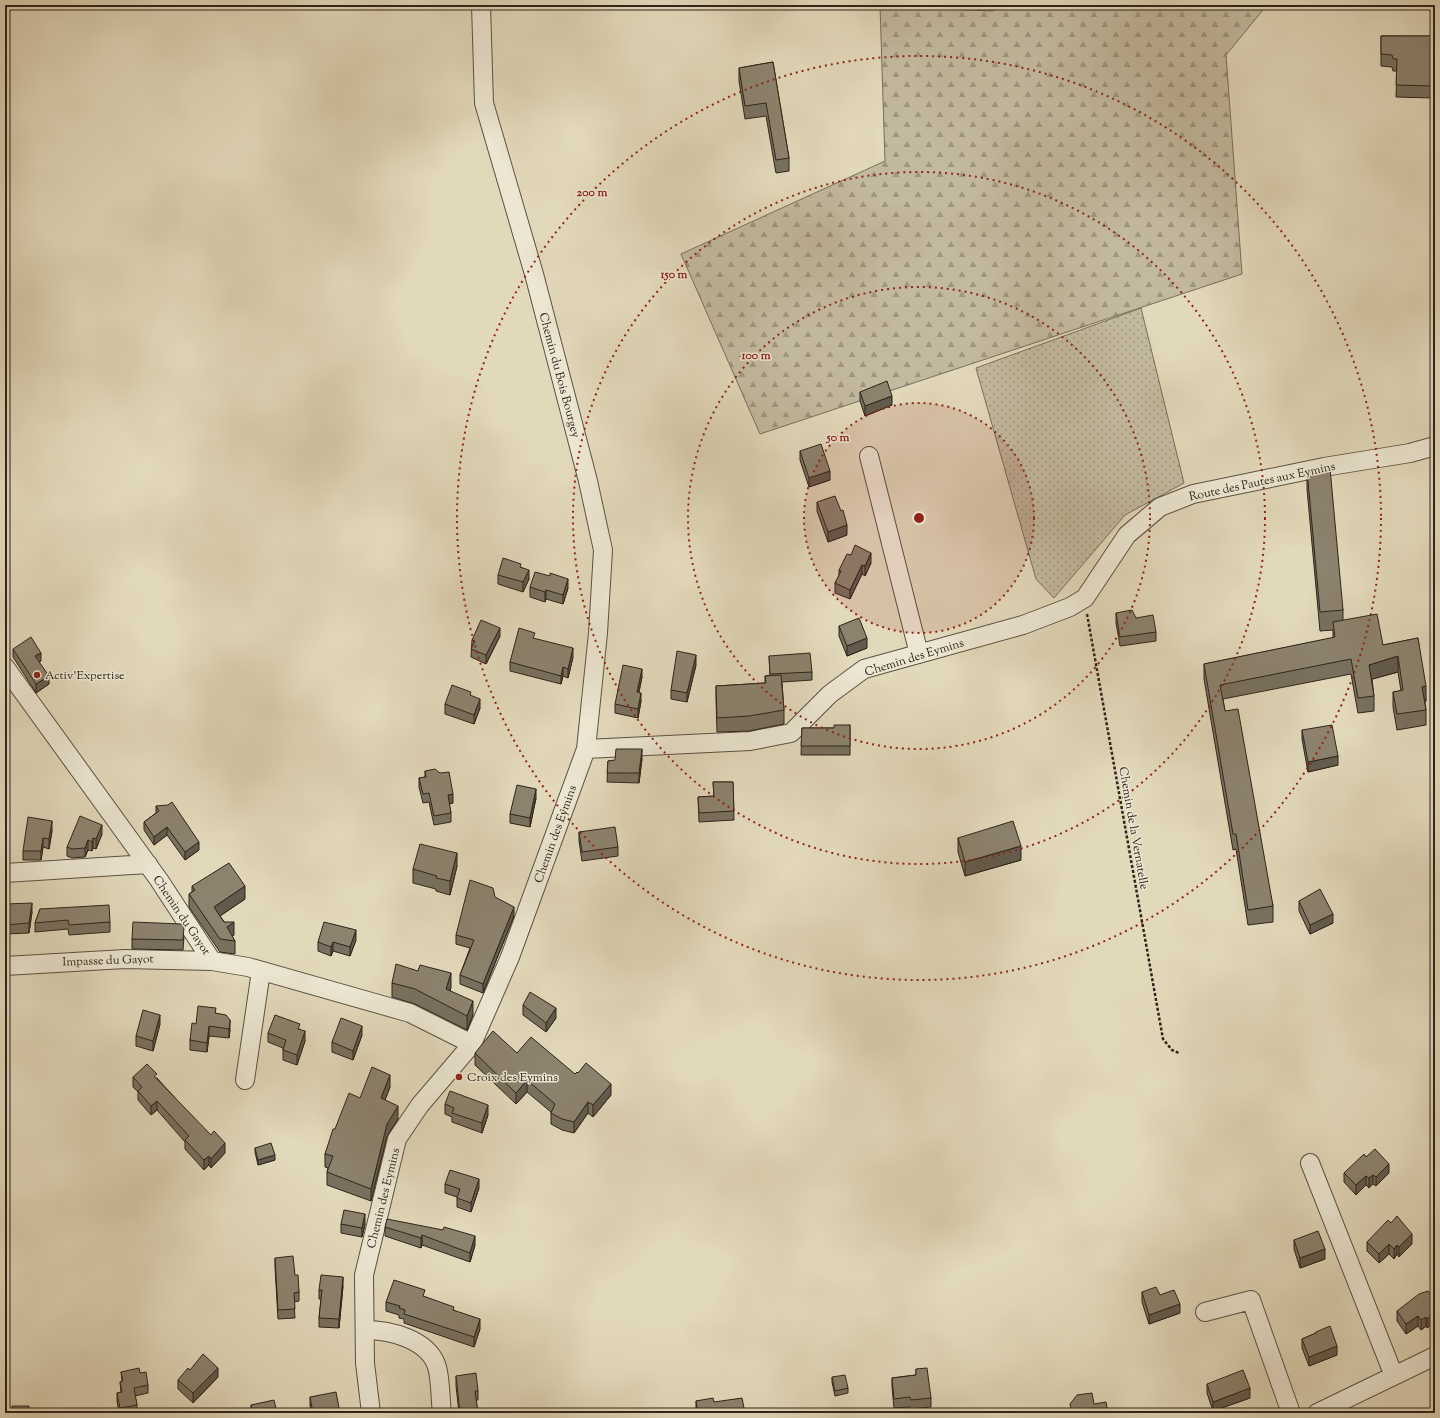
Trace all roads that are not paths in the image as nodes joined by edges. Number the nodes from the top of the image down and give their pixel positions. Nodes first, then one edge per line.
1 (481, 5) edge
2 (1435, 446) edge
3 (869, 456) dead end
4 (1085, 598) joint
5 (919, 654) junction
6 (5, 667) edge
7 (586, 749) junction
8 (148, 864) junction
9 (5, 873) edge
10 (212, 960) junction
11 (5, 966) edge
12 (262, 971) junction
13 (472, 1044) junction
14 (245, 1080) dead end
15 (1310, 1163) dead end
16 (1205, 1312) dead end
17 (365, 1330) junction
18 (1435, 1356) edge
19 (1394, 1376) junction
20 (371, 1413) edge
21 (442, 1413) edge
22 (1291, 1413) edge
23 (1317, 1413) edge

1 - 7 street, Chemin du Bois Bourgey
2 - 4 street, Route des Pautes aux Eymins
3 - 5 street
4 - 5 street, Chemin des Eymins
5 - 7 street, Chemin des Eymins
6 - 8 street, Chemin du Gayot
7 - 13 street, Chemin des Eymins
8 - 9 street
8 - 10 street, Chemin du Gayot
10 - 11 street, Impasse du Gayot
10 - 12 street, Chemin du Gayot
12 - 13 street, Chemin du Gayot
12 - 14 street
13 - 17 street, Chemin des Eymins
15 - 19 street
16 - 22 street
17 - 20 street, Chemin des Eymins
17 - 21 street
18 - 19 street
19 - 23 street

